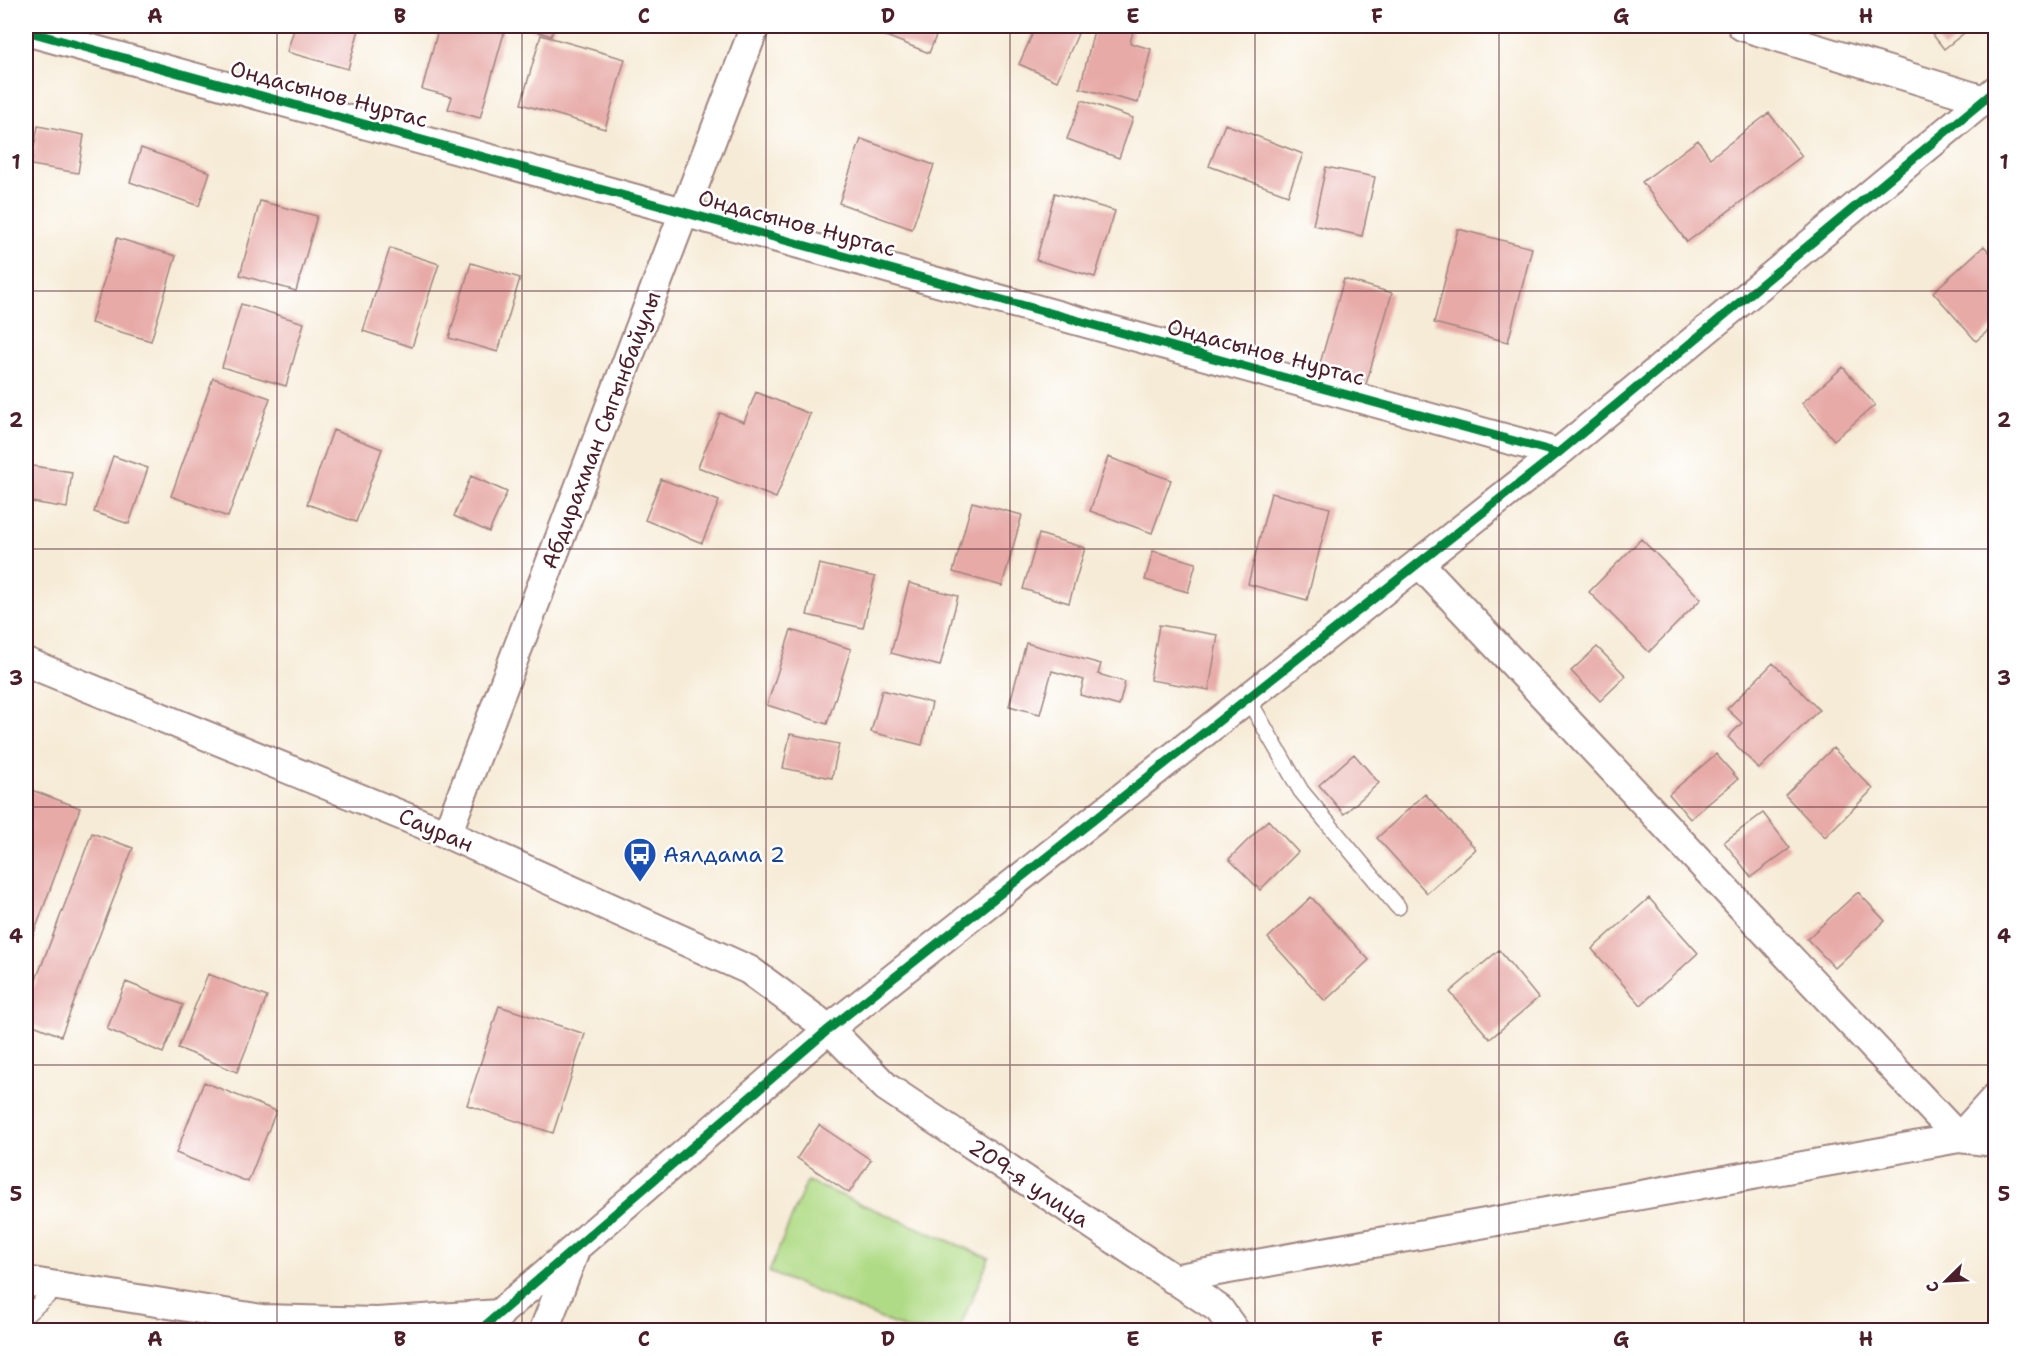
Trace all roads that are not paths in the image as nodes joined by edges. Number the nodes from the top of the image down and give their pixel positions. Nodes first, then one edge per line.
1 (755, 26) edge
2 (1742, 26) edge
3 (26, 31) edge
4 (1990, 95) edge
5 (685, 212) junction
6 (1558, 453) junction
7 (1419, 563) junction
8 (26, 662) edge
9 (1248, 699) junction
10 (447, 834) junction
11 (1398, 907) dead end
12 (829, 1029) junction
13 (1995, 1097) edge
14 (1959, 1138) junction
15 (1995, 1142) edge
16 (575, 1251) junction
17 (1173, 1279) junction
18 (26, 1281) edge
19 (58, 1287) junction
20 (26, 1315) edge
21 (490, 1322) edge
22 (544, 1330) edge
23 (1234, 1330) edge

1 - 5 street, Абдирахман Сыгынбайулы
2 - 4 street
3 - 5 street, Ондасынов Нуртас
4 - 6 street
5 - 6 street, Ондасынов Нуртас
5 - 10 street, Абдирахман Сыгынбайулы
6 - 7 street
7 - 9 street
7 - 14 street
8 - 10 street, Сауран
9 - 11 lane
9 - 12 street
10 - 12 street, Сауран
12 - 16 street
12 - 17 street, 209-я улица
13 - 14 street
14 - 15 street
14 - 17 street
16 - 21 street
16 - 22 street
17 - 23 street, 209-я улица
18 - 19 street
19 - 20 lane
19 - 21 street

